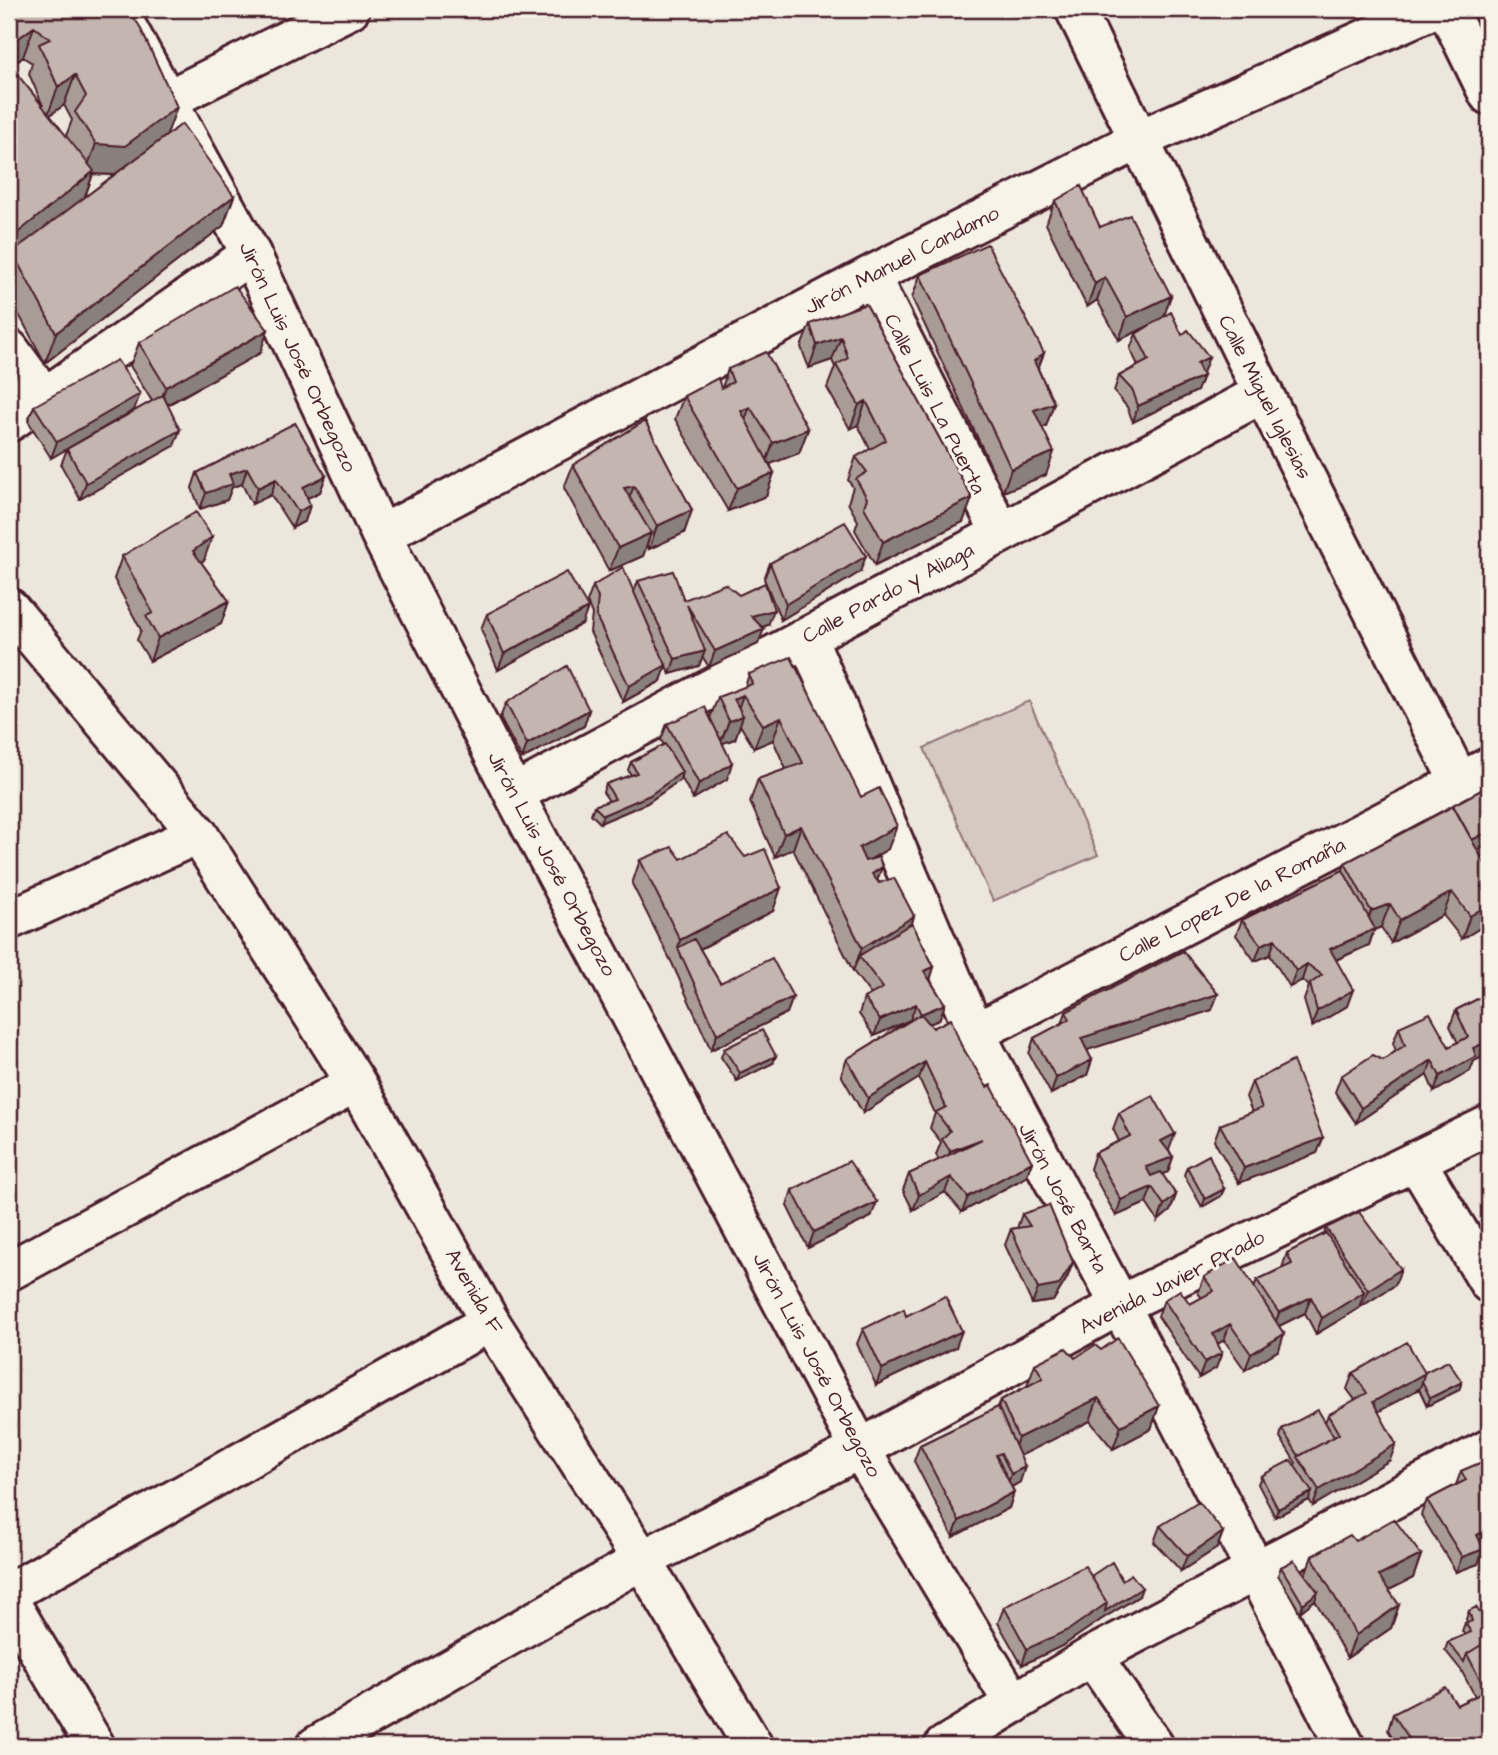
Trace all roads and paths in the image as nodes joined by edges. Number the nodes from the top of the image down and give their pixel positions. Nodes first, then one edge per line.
1 (117, 9) edge
2 (350, 9) edge
3 (1075, 9) edge
4 (1433, 9) edge
5 (1447, 9) edge
6 (1489, 95) edge
7 (167, 100) junction
8 (1138, 140) junction
9 (251, 254) junction
10 (870, 276) junction
11 (9, 349) edge
12 (1263, 393) junction
13 (44, 397) junction
14 (9, 422) edge
15 (1001, 533) junction
16 (381, 535) junction
17 (9, 608) edge
18 (807, 637) junction
19 (1475, 775) edge
20 (514, 794) junction
21 (198, 834) junction
22 (9, 920) edge
23 (975, 1033) junction
24 (356, 1083) junction
25 (1489, 1125) edge
26 (1416, 1161) junction
27 (9, 1271) edge
28 (1489, 1283) edge
29 (1120, 1305) junction
30 (490, 1322) junction
31 (860, 1448) junction
32 (1489, 1449) edge
33 (642, 1560) junction
34 (1253, 1570) junction
35 (9, 1593) edge
36 (9, 1601) edge
37 (1092, 1656) junction
38 (1014, 1704) junction
39 (95, 1746) edge
40 (316, 1746) edge
41 (753, 1746) edge
42 (944, 1746) edge
43 (1154, 1746) edge
44 (1345, 1746) edge

1 - 7 street, Jirón Luis José Orbegozo
2 - 7 street
3 - 8 street, Calle Miguel Iglesias
4 - 8 street, Jirón Manuel Candamo
5 - 6 street
7 - 9 street, Jirón Luis José Orbegozo
8 - 10 street, Jirón Manuel Candamo
8 - 12 street, Calle Miguel Iglesias
9 - 13 street
9 - 16 street, Jirón Luis José Orbegozo
10 - 15 street, Calle Luis La Puerta
10 - 16 street, Jirón Manuel Candamo
11 - 13 street
12 - 15 street, Calle Pardo y Aliaga
12 - 19 street, Calle Miguel Iglesias
13 - 14 street
15 - 18 street, Calle Pardo y Aliaga
16 - 20 street, Jirón Luis José Orbegozo
17 - 21 street, Avenida F
18 - 20 street, Calle Pardo y Aliaga
18 - 23 street, Jirón José Barta
19 - 23 street, Calle Lopez De la Romaña
20 - 31 street, Jirón Luis José Orbegozo
21 - 22 street
21 - 24 street, Avenida F
23 - 29 street, Jirón José Barta
24 - 27 street
24 - 30 street, Avenida F
25 - 26 street, Avenida Javier Prado
26 - 28 street
26 - 29 street, Avenida Javier Prado
29 - 31 street, Avenida Javier Prado
29 - 34 street, Jirón José Barta
30 - 33 street, Avenida F
30 - 35 street
31 - 33 street, Avenida Javier Prado
31 - 38 street, Jirón Luis José Orbegozo
32 - 34 street
33 - 40 street, Avenida Javier Prado
33 - 41 street, Avenida F
34 - 37 street
34 - 44 street, Jirón José Barta
36 - 39 street
37 - 38 street
37 - 43 street
38 - 42 street

